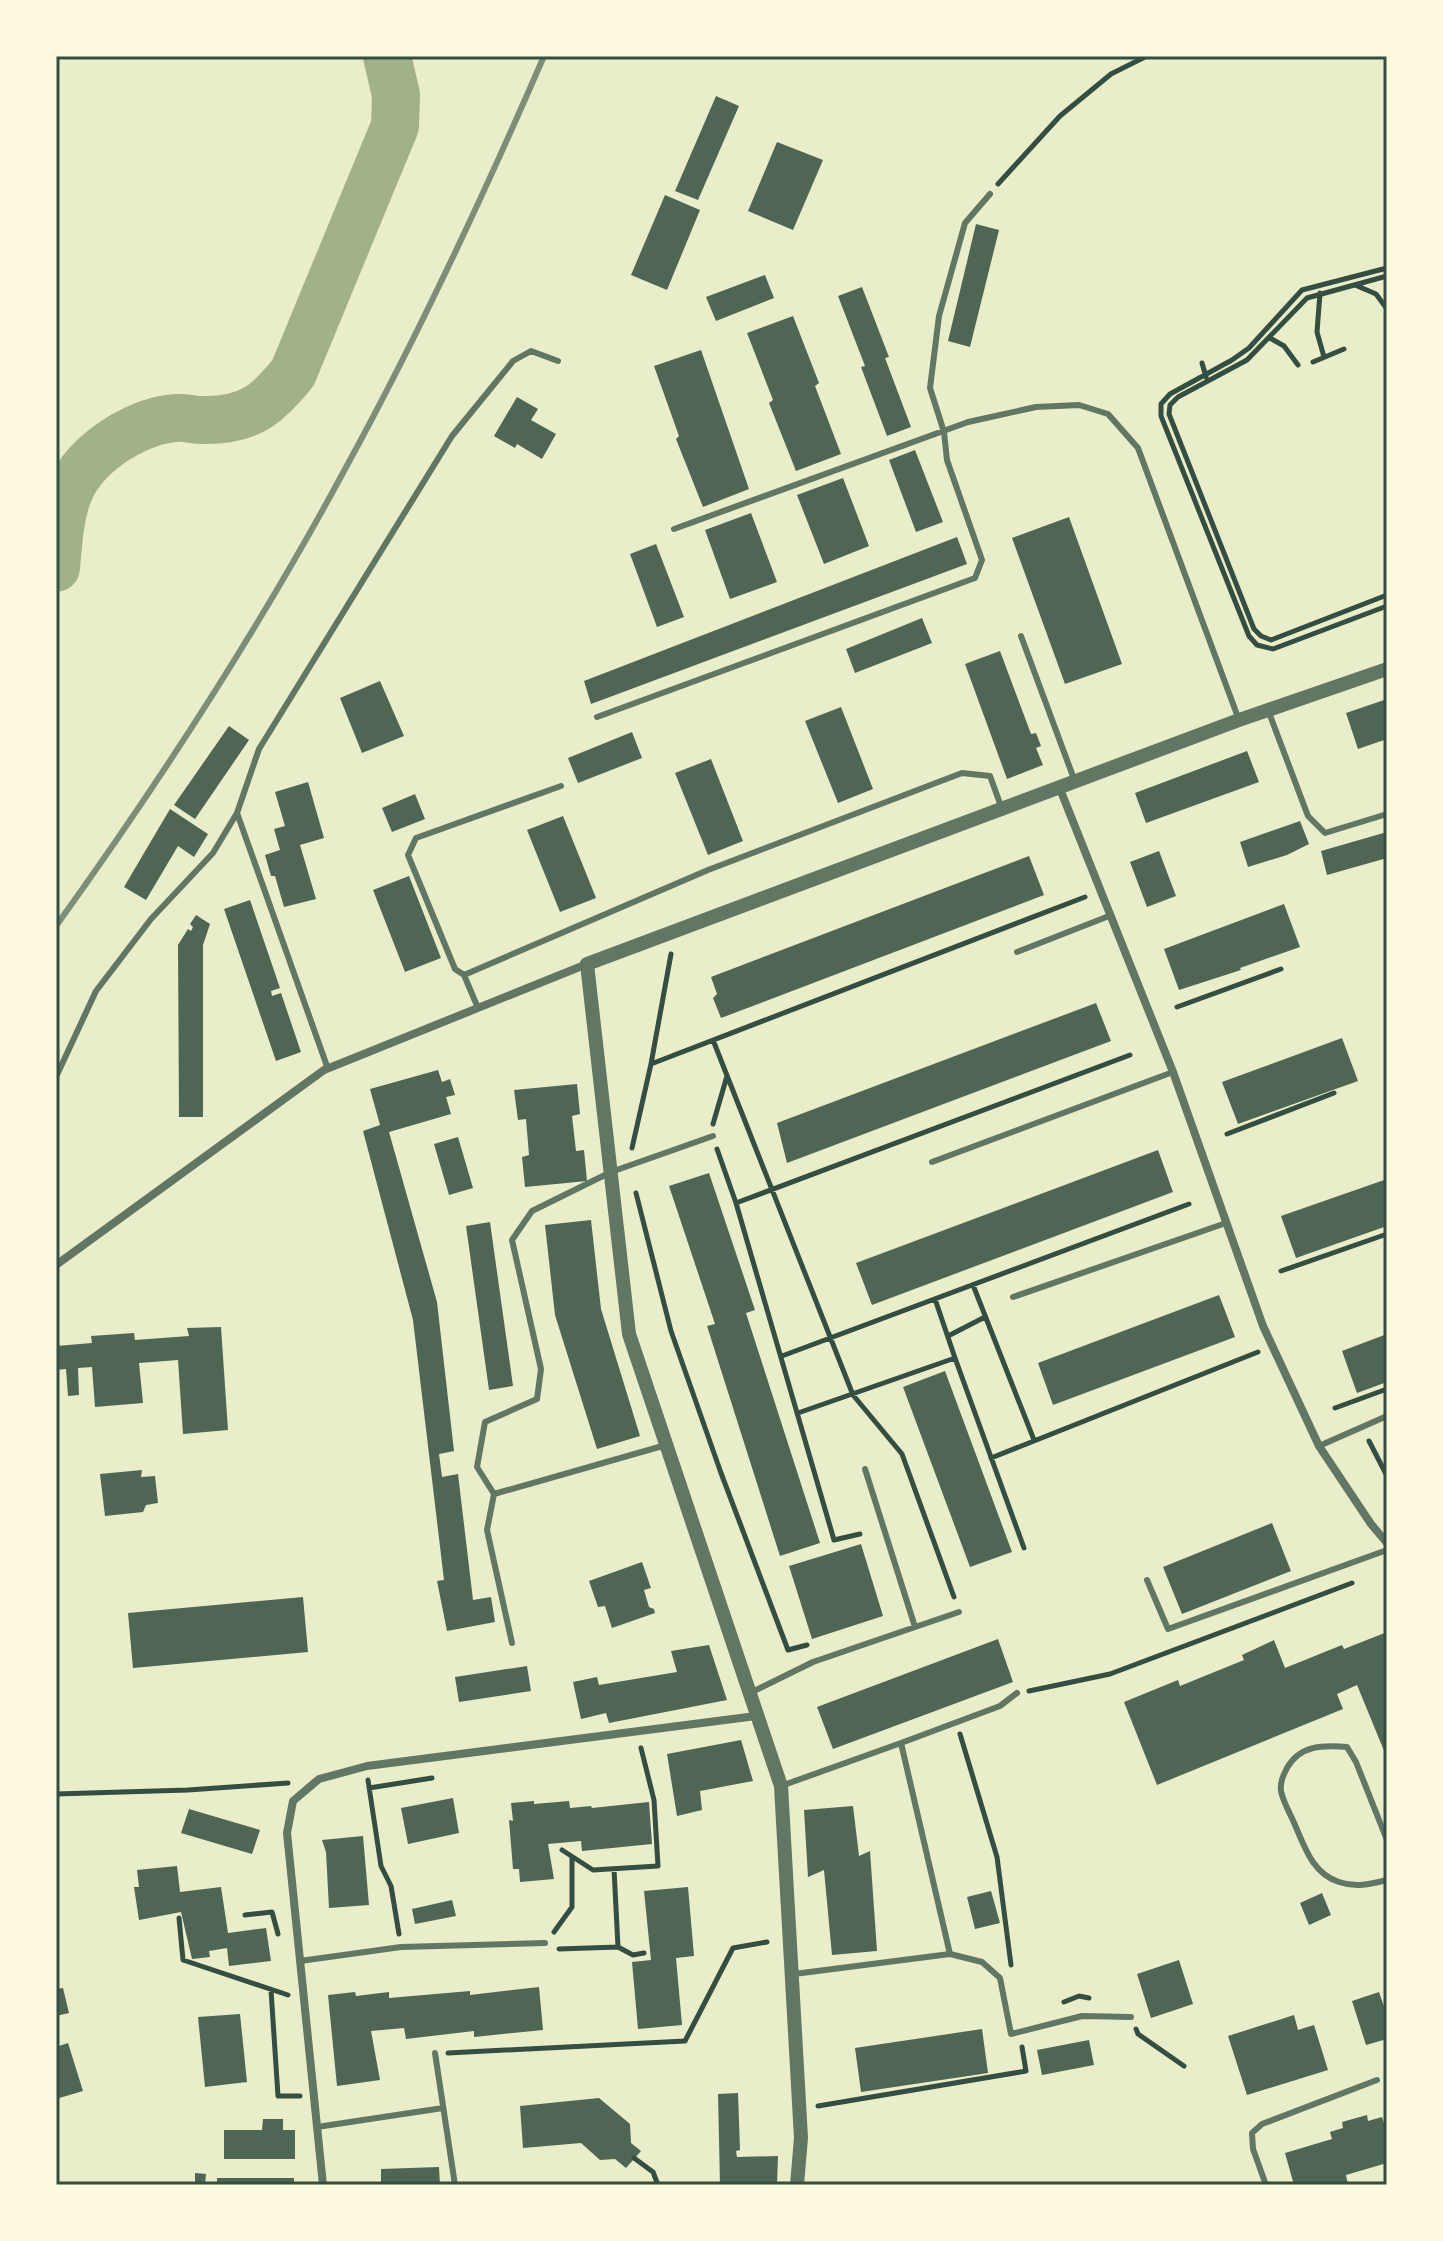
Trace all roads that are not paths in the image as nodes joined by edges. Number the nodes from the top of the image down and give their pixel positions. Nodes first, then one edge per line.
1 (990, 194) road end
2 (558, 361) dead end
3 (944, 432) junction
4 (674, 529) dead end
5 (1021, 636) dead end
6 (1387, 669) edge
7 (1268, 710) junction
8 (597, 717) dead end
9 (1239, 720) junction
10 (1075, 783) junction
11 (561, 786) dead end
12 (1060, 789) junction
13 (1003, 810) junction
14 (237, 813) junction
15 (1387, 814) edge
16 (1109, 916) junction
17 (1017, 952) dead end
18 (587, 964) junction
19 (464, 975) junction
20 (478, 1008) junction
21 (326, 1070) junction
22 (1173, 1072) junction
23 (56, 1077) edge
24 (713, 1136) dead end
25 (932, 1162) dead end
26 (611, 1172) junction
27 (1226, 1223) junction
28 (56, 1265) edge
29 (1013, 1297) dead end
30 (1387, 1416) edge
31 (666, 1445) junction
32 (1319, 1446) junction
33 (865, 1469) dead end
34 (494, 1494) junction
35 (1387, 1543) edge
36 (1387, 1550) edge
37 (1147, 1580) dead end
38 (959, 1612) road end
39 (915, 1627) junction
40 (512, 1643) dead end
41 (1017, 1693) road end
42 (749, 1694) junction
43 (756, 1716) junction
44 (901, 1743) junction
45 (781, 1786) junction
46 (1387, 1840) edge
47 (1387, 1880) edge
48 (545, 1943) road end
49 (950, 1954) junction
50 (300, 1961) junction
51 (790, 1975) junction
52 (1131, 2017) dead end
53 (435, 2053) road end
54 (1377, 2080) dead end
55 (443, 2108) junction
56 (317, 2127) junction
57 (323, 2185) edge
58 (455, 2185) edge
59 (797, 2185) edge
60 (1266, 2185) edge

1 - 3 lane
2 - 14 lane
3 - 4 lane
3 - 8 lane
3 - 9 lane
5 - 10 lane
6 - 7 street
7 - 9 street
7 - 15 lane
9 - 10 street
10 - 12 street
11 - 19 lane
12 - 13 street
12 - 16 street
13 - 18 street
13 - 19 lane
14 - 21 lane
14 - 23 lane
16 - 17 lane
16 - 22 street
18 - 20 street
18 - 26 street
19 - 20 lane
20 - 21 street
21 - 28 street
22 - 25 lane
22 - 27 street
24 - 26 lane
26 - 31 street
26 - 34 lane
27 - 29 lane
27 - 32 street
30 - 32 lane
31 - 34 lane
31 - 42 street
32 - 35 street
33 - 39 lane
34 - 40 lane
36 - 37 lane
38 - 39 lane
39 - 42 lane
41 - 44 lane
42 - 43 street
43 - 45 street
43 - 50 street
44 - 45 lane
44 - 49 lane
45 - 51 street
46 - 47 lane
48 - 50 lane
49 - 51 lane
49 - 52 lane
50 - 56 street
51 - 59 street
53 - 55 lane
54 - 60 lane
55 - 56 lane
55 - 58 lane
56 - 57 street

